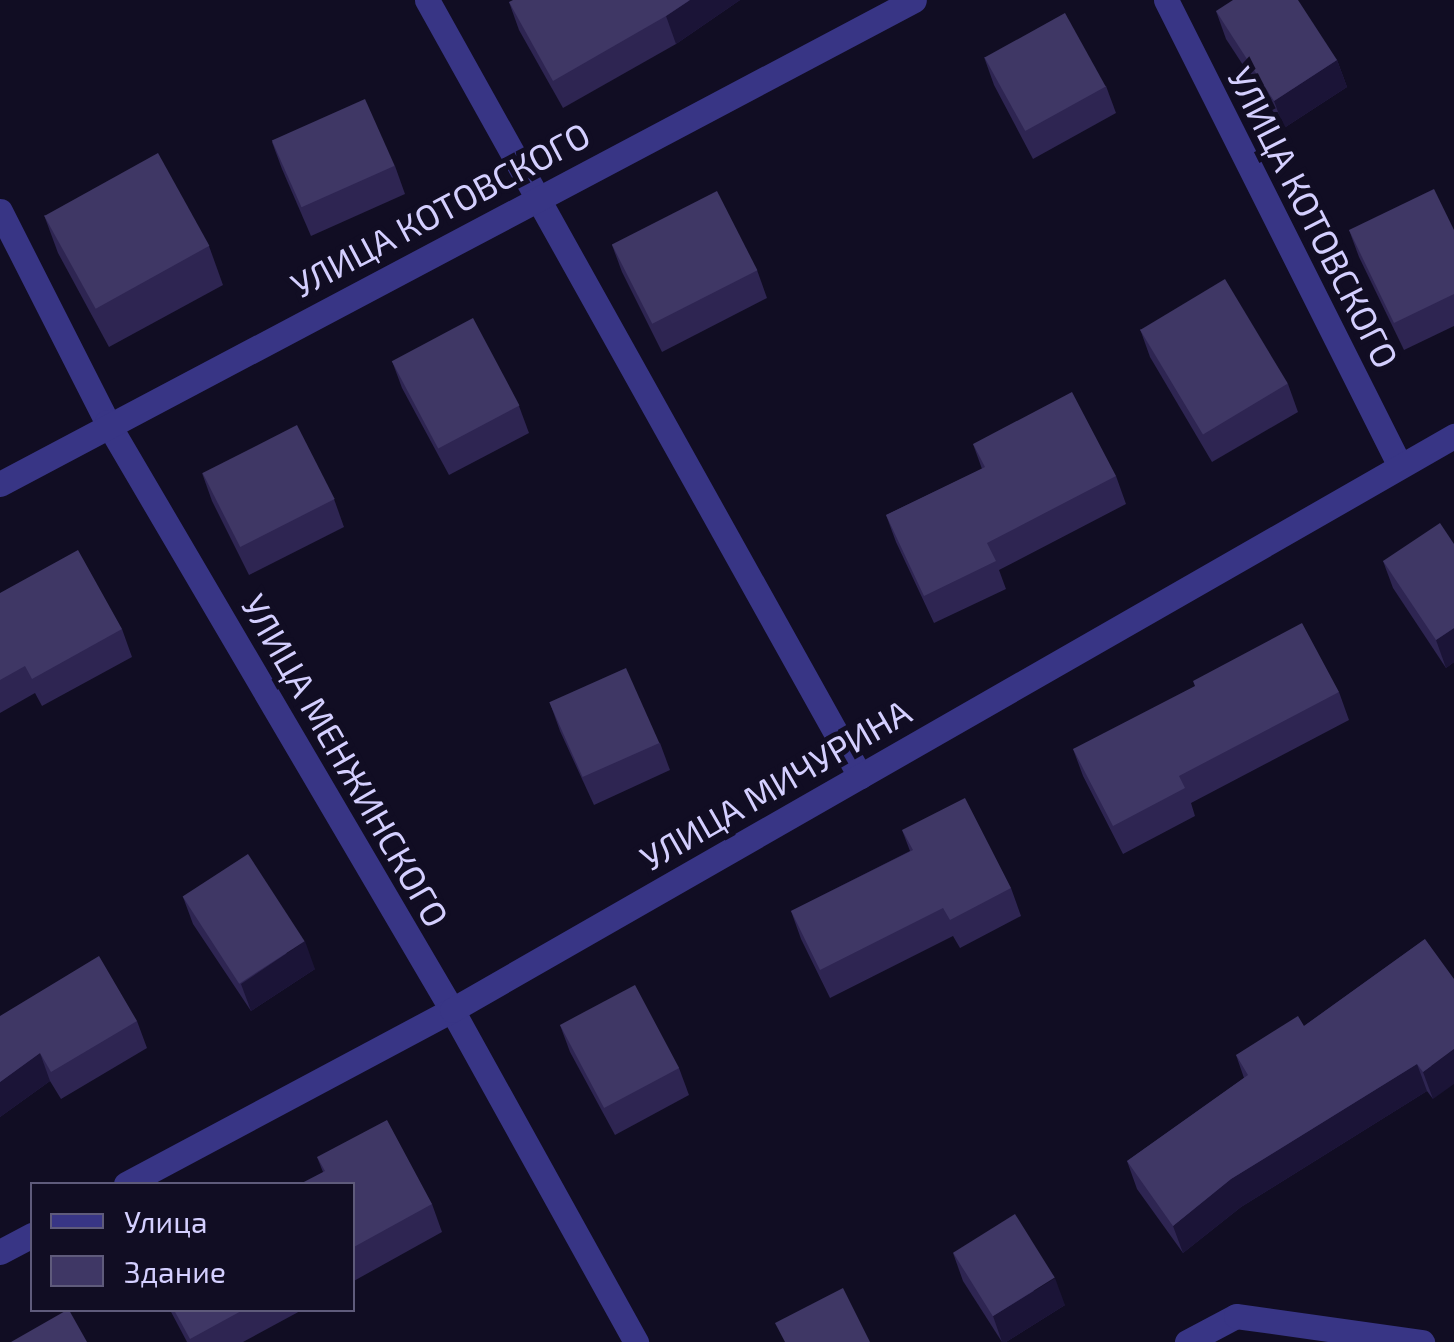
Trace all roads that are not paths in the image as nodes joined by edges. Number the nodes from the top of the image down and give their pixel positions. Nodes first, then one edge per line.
1 (426, 0) edge
2 (914, 0) edge
3 (1166, 0) edge
4 (535, 198) junction
5 (0, 211) edge
6 (107, 422) junction
7 (1454, 436) edge
8 (1400, 466) junction
9 (0, 484) edge
10 (860, 776) junction
11 (452, 1010) junction
12 (130, 1182) edge
13 (30, 1236) edge
14 (0, 1252) edge
15 (636, 1342) edge
16 (1188, 1342) edge
17 (1422, 1342) edge

1 - 4 street
2 - 4 street, УЛИЦА КОТОВСКОГО
3 - 8 street, УЛИЦА КОТОВСКОГО
4 - 6 street, УЛИЦА КОТОВСКОГО
4 - 10 street
5 - 6 street, УЛИЦА МЕНЖИНСКОГО
6 - 9 street, УЛИЦА КОТОВСКОГО
6 - 11 street, УЛИЦА МЕНЖИНСКОГО
7 - 8 street, УЛИЦА МИЧУРИНА
8 - 10 street, УЛИЦА МИЧУРИНА
10 - 11 street, УЛИЦА МИЧУРИНА
11 - 12 street, УЛИЦА МИЧУРИНА
11 - 15 street, УЛИЦА МЕНЖИНСКОГО
13 - 14 street
16 - 17 street

